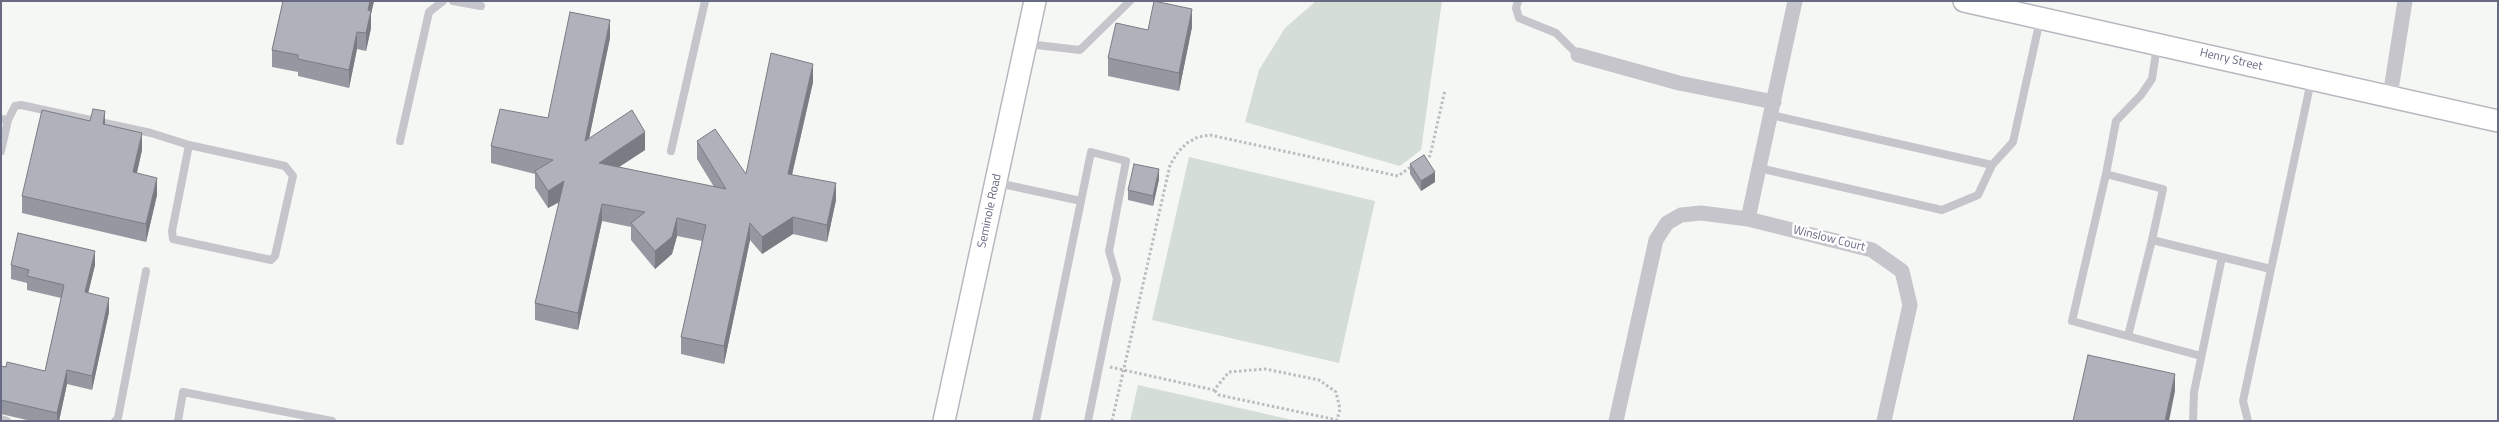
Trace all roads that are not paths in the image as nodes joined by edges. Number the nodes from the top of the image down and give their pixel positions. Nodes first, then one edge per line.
1 (442, 1) edge
2 (453, 1) edge
3 (705, 1) edge
4 (1035, 1) edge
5 (1130, 1) edge
6 (1518, 1) edge
7 (1795, 1) edge
8 (1964, 1) edge
9 (2405, 1) edge
10 (481, 6) dead end
11 (2041, 18) junction
12 (1026, 44) junction
13 (2158, 44) junction
14 (1578, 55) joint
15 (2311, 78) junction
16 (2390, 96) junction
17 (1772, 109) junction
18 (5, 120) edge
19 (2498, 121) edge
20 (400, 142) dead end
21 (189, 145) junction
22 (671, 151) dead end
23 (1, 152) edge
24 (1992, 166) junction
25 (1759, 168) junction
26 (2106, 174) junction
27 (996, 183) junction
28 (1081, 201) junction
29 (1748, 220) junction
30 (2152, 240) junction
31 (2222, 257) junction
32 (2271, 269) junction
33 (146, 271) dead end
34 (2128, 336) junction
35 (2202, 356) junction
36 (1, 419) edge
37 (7, 421) edge
38 (115, 421) edge
39 (178, 421) edge
40 (332, 421) edge
41 (944, 421) edge
42 (1036, 421) edge
43 (1088, 421) edge
44 (1616, 421) edge
45 (1884, 421) edge
46 (2193, 421) edge
47 (2248, 421) edge

1 - 20 lane
2 - 10 lane
3 - 22 lane
4 - 12 street, Seminole Road
5 - 12 lane
6 - 14 lane
7 - 17 street
8 - 11 street, Henry Street
9 - 16 street
11 - 13 street, Henry Street
11 - 24 lane
12 - 27 street, Seminole Road
13 - 15 street, Henry Street
13 - 26 lane
14 - 17 street
15 - 16 street, Henry Street
15 - 32 lane
16 - 19 street, Henry Street
17 - 24 lane
17 - 25 street
18 - 21 lane
18 - 23 lane
21 - 21 lane
24 - 25 lane
25 - 29 street
26 - 30 lane
26 - 34 lane
27 - 28 lane
27 - 41 street, Seminole Road
28 - 42 lane
28 - 43 lane
29 - 44 street, Winslow Court
29 - 45 street, Winslow Court
30 - 31 lane
30 - 34 lane
31 - 32 lane
31 - 35 lane
32 - 47 lane
33 - 38 lane
34 - 35 lane
35 - 46 lane
36 - 37 lane
39 - 40 lane

